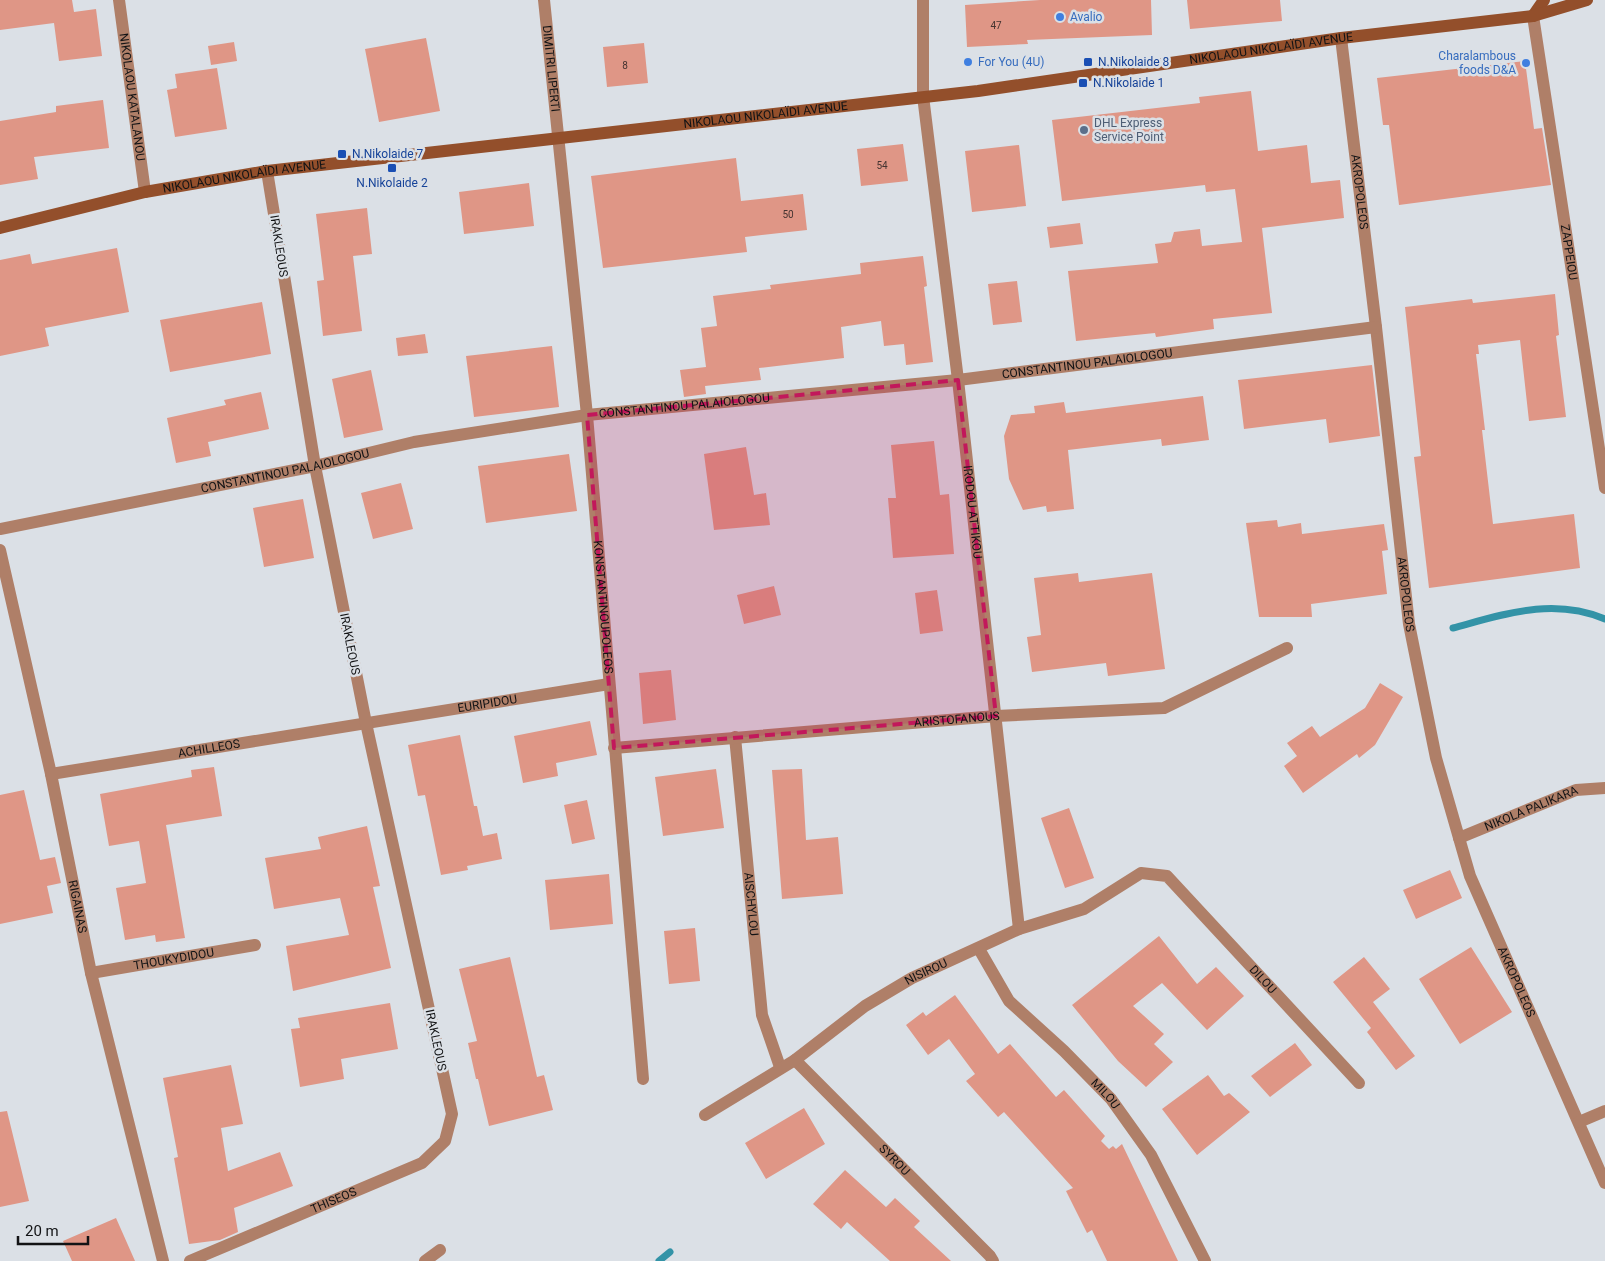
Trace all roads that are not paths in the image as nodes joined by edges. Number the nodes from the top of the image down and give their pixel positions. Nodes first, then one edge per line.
1 (119, 0) edge
2 (544, 0) edge
3 (923, 0) edge
4 (1544, 0) edge
5 (1587, 0) edge
6 (1534, 10) edge
7 (1341, 38) junction
8 (923, 96) junction
9 (557, 137) junction
10 (267, 171) junction
11 (145, 192) junction
12 (0, 228) edge
13 (1376, 327) junction
14 (958, 380) junction
15 (587, 415) junction
16 (314, 466) junction
17 (1605, 488) edge
18 (0, 529) edge
19 (0, 550) edge
20 (1287, 648) dead end
21 (609, 684) junction
22 (996, 716) junction
23 (366, 723) junction
24 (735, 737) junction
25 (614, 748) junction
26 (51, 774) junction
27 (1605, 788) edge
28 (1459, 838) junction
29 (1167, 876) joint
30 (1019, 929) junction
31 (255, 945) dead end
32 (978, 949) junction
33 (91, 973) junction
34 (795, 1060) junction
35 (780, 1067) junction
36 (643, 1079) dead end
37 (1359, 1083) dead end
38 (1605, 1111) edge
39 (452, 1114) joint
40 (705, 1115) dead end
41 (1579, 1122) junction
42 (1605, 1183) edge
43 (440, 1250) dead end
44 (162, 1261) edge
45 (190, 1261) edge
46 (424, 1261) edge
47 (993, 1261) edge
48 (1204, 1261) edge

1 - 11 street, NIKOLAOU KATALANOU
2 - 9 street, DIMITRI LIPERTI
3 - 8 street, IRODOU ATTIKOU
4 - 6 street
5 - 6 street, NIKOLAOU NIKOLAÏDI AVENUE
6 - 7 street, NIKOLAOU NIKOLAÏDI AVENUE
6 - 17 street, ZAPPEIOU
7 - 8 street, NIKOLAOU NIKOLAÏDI AVENUE
7 - 13 street, AKROPOLEOS
8 - 9 street, NIKOLAOU NIKOLAÏDI AVENUE
8 - 14 street, IRODOU ATTIKOU
9 - 10 street, NIKOLAOU NIKOLAÏDI AVENUE
9 - 15 street, KONSTANTINOUPOLEOS
10 - 11 street, NIKOLAOU NIKOLAÏDI AVENUE
10 - 16 street, IRAKLEOUS
11 - 12 street, NIKOLAOU NIKOLAÏDI AVENUE
13 - 14 street, CONSTANTINOU PALAIOLOGOU
13 - 28 street, AKROPOLEOS
14 - 15 street, CONSTANTINOU PALAIOLOGOU
14 - 22 street, IRODOU ATTIKOU
15 - 16 street, CONSTANTINOU PALAIOLOGOU
15 - 21 street, KONSTANTINOUPOLEOS
16 - 18 street, CONSTANTINOU PALAIOLOGOU
16 - 23 street, IRAKLEOUS
19 - 26 street, RIGAINAS
20 - 22 street, ARISTOFANOUS
21 - 23 street, EURIPIDOU
21 - 25 street, KONSTANTINOUPOLEOS
22 - 24 street, ARISTOFANOUS
22 - 30 street, IRODOU ATTIKOU
23 - 26 street, ACHILLEOS
23 - 39 street, IRAKLEOUS
24 - 25 street, ARISTOFANOUS
24 - 35 street, AISCHYLOU
25 - 36 street, KONSTANTINOUPOLEOS
26 - 33 street, RIGAINAS
27 - 28 street, NIKOLA PALIKARA
28 - 41 street, AKROPOLEOS
29 - 30 street, NISIROU
29 - 37 street, DILOU
30 - 32 street, NISIROU
31 - 33 street, THOUKYDIDOU
32 - 34 street, NISIROU
32 - 48 street, MILOU
33 - 44 street, RIGAINAS
34 - 35 street, NISIROU
34 - 47 street, SYROU
35 - 40 street, NISIROU
38 - 41 street
39 - 45 street, THISEOS
41 - 42 street, AKROPOLEOS
43 - 46 street

